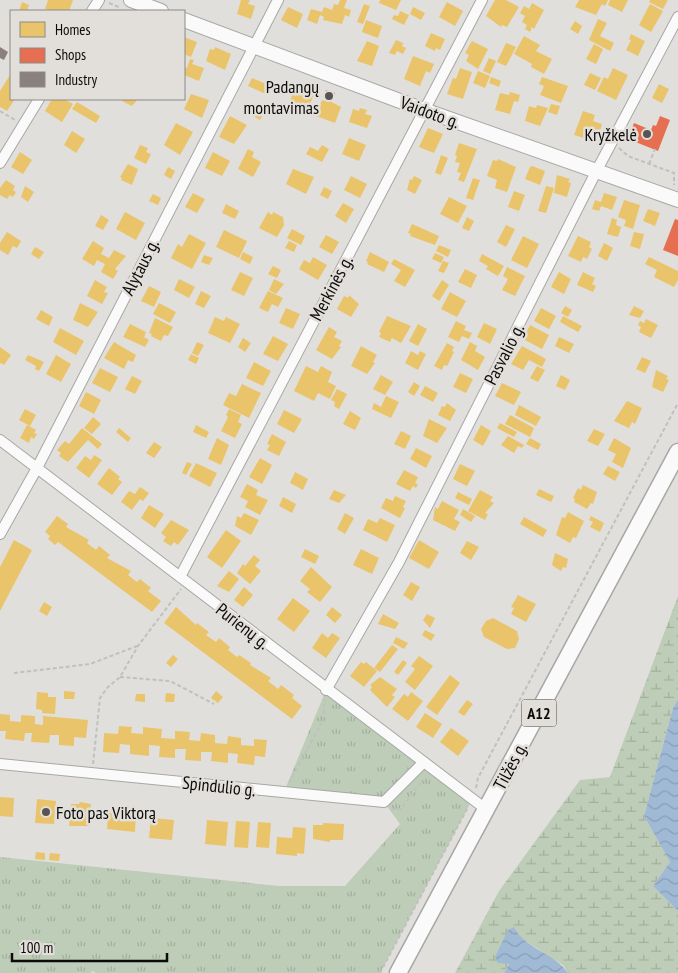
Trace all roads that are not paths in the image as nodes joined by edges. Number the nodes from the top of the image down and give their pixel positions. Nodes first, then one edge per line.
1 (278, 0) edge
2 (482, 0) edge
3 (128, 5) edge
4 (155, 10) edge
5 (678, 16) edge
6 (185, 20) edge
7 (254, 46) junction
8 (38, 100) edge
9 (424, 110) junction
10 (0, 163) edge
11 (597, 170) junction
12 (676, 199) edge
13 (0, 440) edge
14 (678, 452) edge
15 (37, 468) junction
16 (0, 534) edge
17 (183, 580) junction
18 (326, 690) junction
19 (423, 763) junction
20 (0, 764) edge
21 (487, 810) junction
22 (398, 973) edge

1 - 7 street, Alytaus g.
2 - 9 street, Merkinės g.
3 - 4 main road
5 - 11 street, Pasvalio g.
6 - 7 main road, Vaidoto g.
7 - 9 main road, Vaidoto g.
7 - 15 street, Alytaus g.
8 - 10 street
9 - 11 main road, Vaidoto g.
9 - 17 street, Merkinės g.
11 - 12 main road, Vaidoto g.
11 - 18 street, Pasvalio g.
13 - 15 street, Purienų g.
14 - 21 highway, Tilžės g. / A12
15 - 16 street, Alytaus g.
15 - 17 street, Purienų g.
17 - 18 street, Purienų g.
18 - 19 street, Purienų g.
19 - 20 street, Spindulio g.
19 - 21 street, Purienų g.
21 - 22 highway, Tilžės g. / A12

